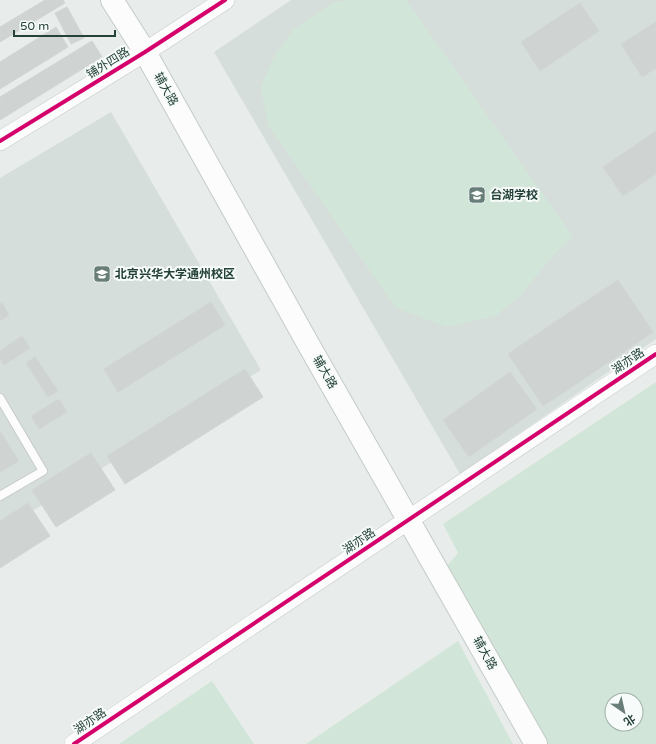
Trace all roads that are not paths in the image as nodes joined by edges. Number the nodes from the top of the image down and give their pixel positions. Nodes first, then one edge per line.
1 (112, 0) edge
2 (226, 0) edge
3 (146, 52) junction
4 (0, 141) edge
5 (656, 354) edge
6 (0, 398) edge
7 (0, 496) edge
8 (409, 520) junction
9 (74, 744) edge
10 (536, 744) edge

1 - 3 main road, 辅大路
2 - 3 street, 铺外四路
3 - 4 street, 铺外四路
3 - 8 main road, 辅大路
5 - 8 street, 湖亦路
6 - 7 lane
8 - 9 street, 湖亦路
8 - 10 main road, 辅大路

